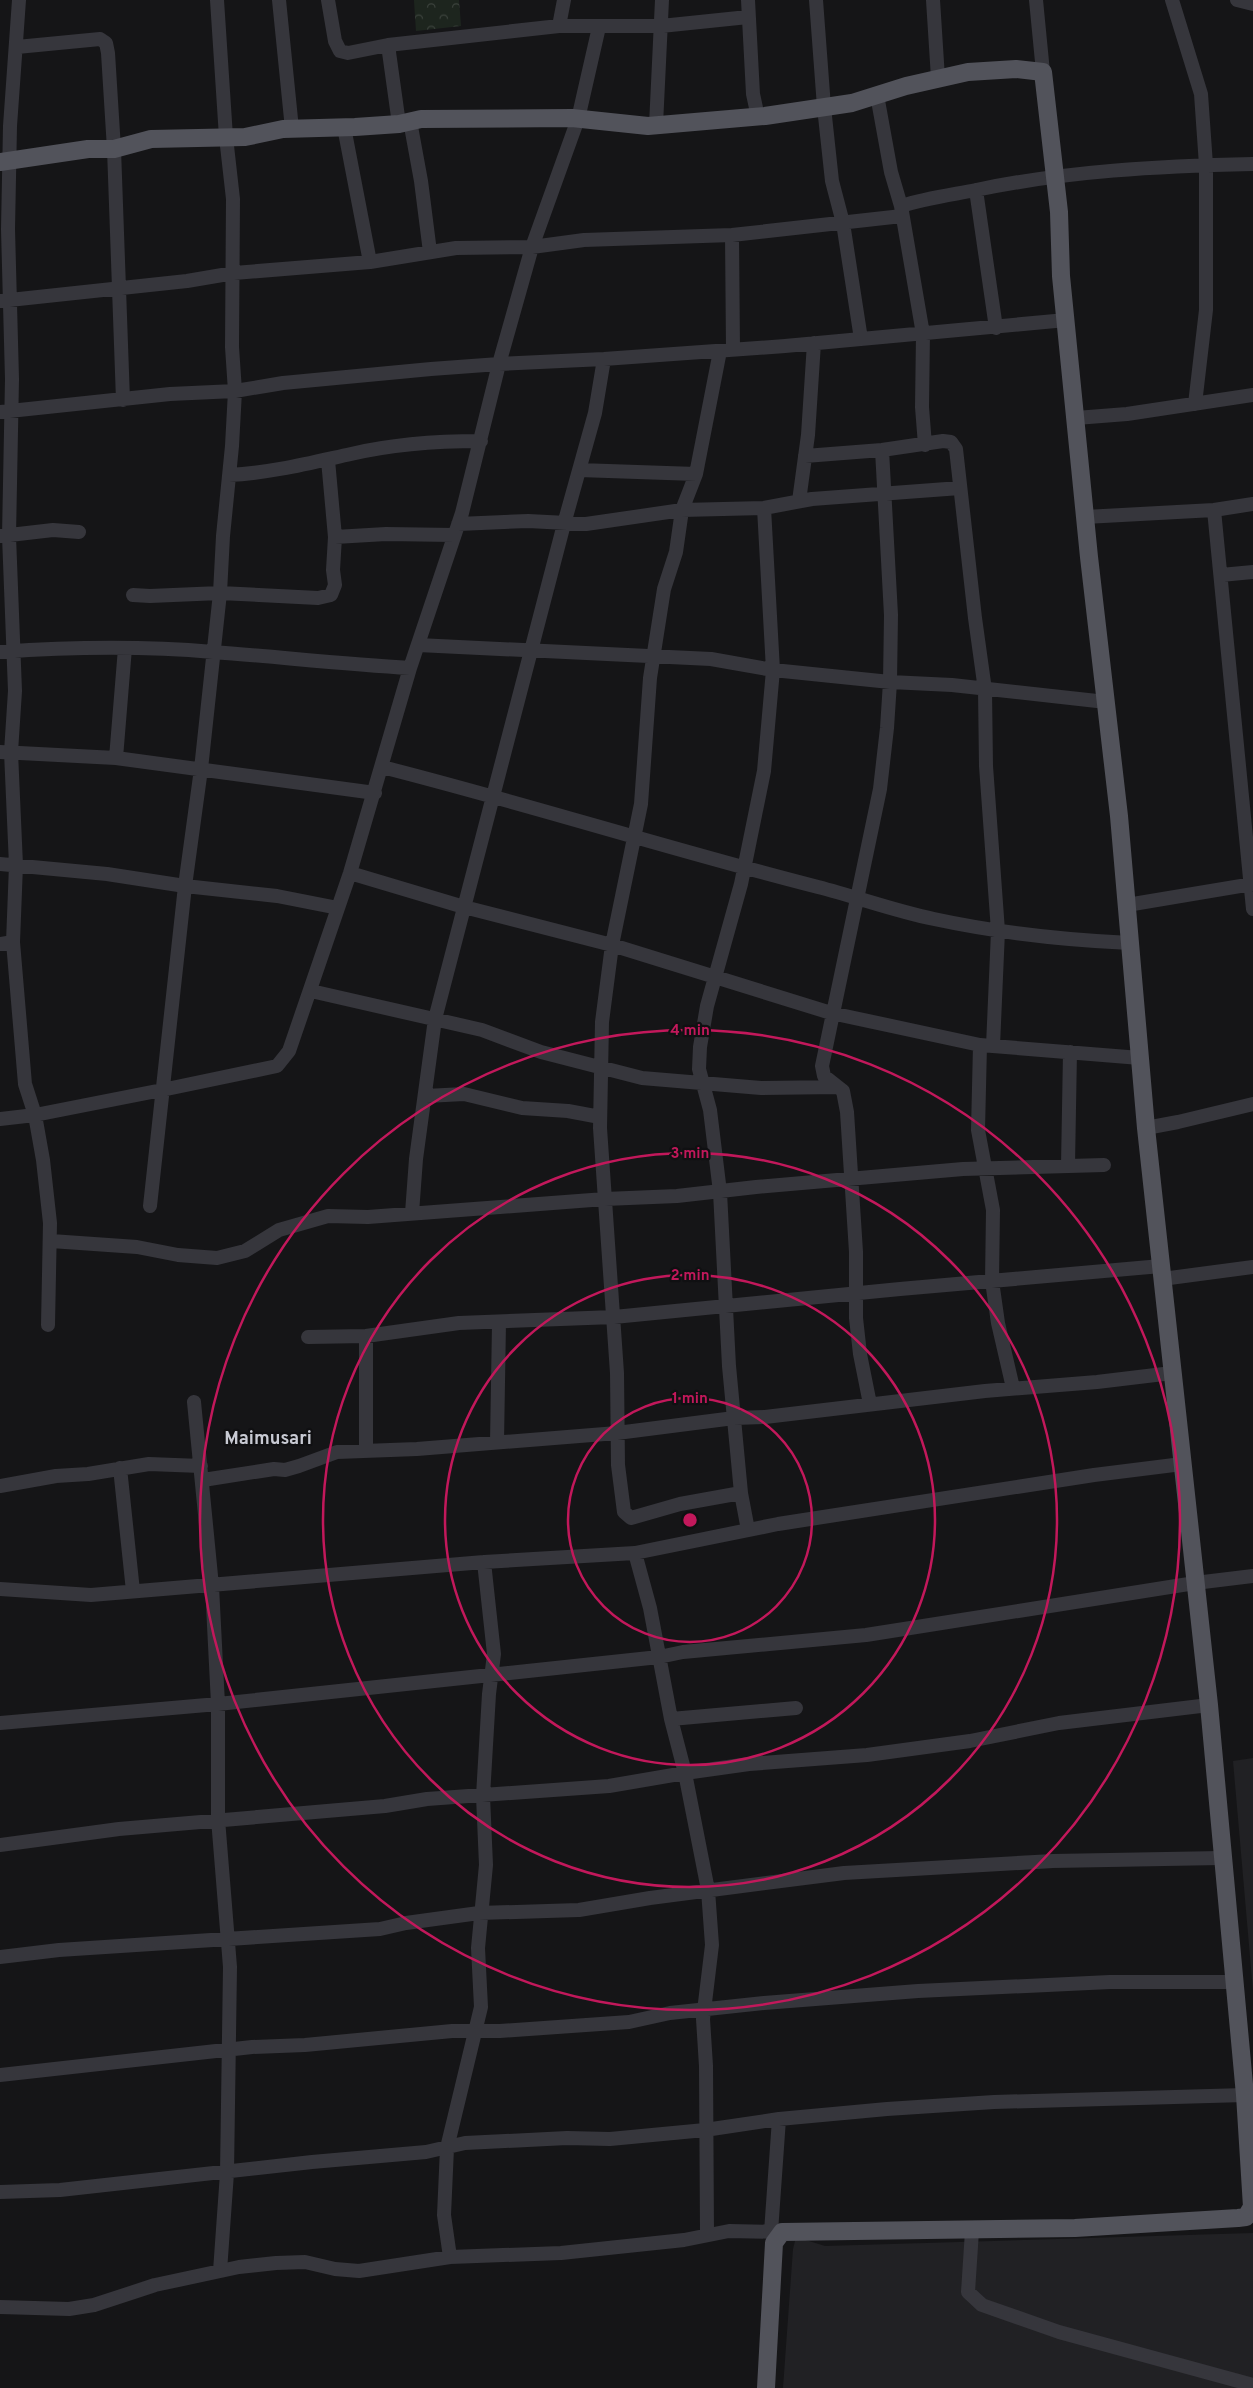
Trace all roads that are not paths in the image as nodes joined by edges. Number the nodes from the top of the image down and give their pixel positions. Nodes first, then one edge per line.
1 (19, 0) edge
2 (217, 0) edge
3 (279, 0) edge
4 (328, 0) edge
5 (564, 0) edge
6 (662, 0) edge
7 (748, 0) edge
8 (816, 0) edge
9 (932, 0) edge
10 (1036, 0) edge
11 (1172, 0) edge
12 (1237, 0) edge
13 (1253, 4) edge
14 (748, 17) junction
15 (559, 26) junction
16 (661, 26) junction
17 (599, 27) junction
18 (388, 45) junction
19 (17, 47) junction
20 (1044, 72) junction
21 (938, 78) junction
22 (877, 95) junction
23 (824, 107) junction
24 (758, 117) junction
25 (578, 119) junction
26 (404, 122) junction
27 (656, 125) junction
28 (344, 127) junction
29 (292, 129) junction
30 (226, 137) junction
31 (114, 149) junction
32 (5, 161) edge
33 (1253, 164) edge
34 (1206, 165) junction
35 (1055, 176) junction
36 (976, 190) junction
37 (902, 211) junction
38 (843, 223) junction
39 (732, 235) junction
40 (532, 247) junction
41 (430, 252) junction
42 (370, 262) junction
43 (234, 273) junction
44 (120, 287) junction
45 (5, 300) edge
46 (1066, 320) junction
47 (996, 328) junction
48 (923, 334) junction
49 (861, 339) junction
50 (814, 342) junction
51 (726, 350) junction
52 (604, 360) junction
53 (499, 364) junction
54 (235, 391) junction
55 (1253, 395) edge
56 (122, 400) junction
57 (1195, 404) junction
58 (5, 412) edge
59 (1076, 418) junction
60 (481, 440) junction
61 (925, 445) junction
62 (882, 450) junction
63 (805, 456) junction
64 (328, 460) junction
65 (579, 470) junction
66 (696, 474) junction
67 (229, 475) junction
68 (960, 488) junction
69 (884, 493) junction
70 (798, 501) junction
71 (1253, 504) edge
72 (764, 508) junction
73 (682, 510) junction
74 (1214, 510) junction
75 (1085, 517) junction
76 (564, 524) junction
77 (456, 530) junction
78 (78, 532) dead end
79 (5, 536) edge
80 (334, 537) junction
81 (1253, 572) edge
82 (1221, 575) junction
83 (220, 592) junction
84 (133, 595) dead end
85 (418, 646) junction
86 (125, 648) junction
87 (532, 649) junction
88 (6, 652) edge
89 (213, 652) junction
90 (653, 655) junction
91 (410, 668) junction
92 (773, 670) junction
93 (890, 682) junction
94 (985, 690) junction
95 (1106, 702) junction
96 (5, 752) edge
97 (116, 758) junction
98 (382, 767) junction
99 (201, 769) junction
100 (375, 793) junction
101 (494, 798) junction
102 (634, 836) junction
103 (0, 864) edge
104 (16, 865) junction
105 (744, 868) junction
106 (350, 873) junction
107 (1251, 885) edge
108 (185, 886) junction
109 (857, 897) junction
110 (1127, 905) junction
111 (464, 907) junction
112 (338, 908) junction
113 (1253, 909) edge
114 (998, 931) junction
115 (7, 943) edge
116 (1130, 943) junction
117 (612, 945) junction
118 (717, 978) junction
119 (310, 991) junction
120 (831, 1013) junction
121 (434, 1019) junction
122 (986, 1045) junction
123 (1070, 1052) junction
124 (1140, 1058) junction
125 (600, 1067) junction
126 (703, 1084) junction
127 (838, 1087) junction
128 (162, 1090) junction
129 (426, 1096) junction
130 (1253, 1104) edge
131 (35, 1115) junction
132 (600, 1117) junction
133 (0, 1119) edge
134 (1146, 1128) junction
135 (1104, 1164) dead end
136 (1068, 1165) junction
137 (987, 1168) junction
138 (851, 1180) junction
139 (720, 1192) junction
140 (605, 1199) junction
141 (150, 1206) dead end
142 (412, 1213) junction
143 (51, 1241) junction
144 (1253, 1267) edge
145 (1161, 1273) junction
146 (992, 1280) junction
147 (856, 1293) junction
148 (726, 1306) junction
149 (614, 1317) junction
150 (499, 1323) junction
151 (48, 1325) dead end
152 (366, 1336) junction
153 (308, 1337) dead end
154 (1172, 1373) junction
155 (1013, 1388) junction
156 (194, 1402) dead end
157 (870, 1404) junction
158 (734, 1418) junction
159 (617, 1433) junction
160 (497, 1442) junction
161 (366, 1450) junction
162 (1182, 1464) junction
163 (200, 1466) junction
164 (120, 1468) junction
165 (203, 1480) junction
166 (0, 1486) edge
167 (741, 1493) junction
168 (748, 1530) junction
169 (635, 1553) junction
170 (484, 1562) junction
171 (1253, 1576) edge
172 (1195, 1583) junction
173 (212, 1586) junction
174 (0, 1589) edge
175 (134, 1591) junction
176 (659, 1658) junction
177 (493, 1676) junction
178 (218, 1704) junction
179 (1209, 1705) junction
180 (796, 1708) dead end
181 (671, 1719) junction
182 (0, 1723) edge
183 (685, 1772) junction
184 (483, 1796) junction
185 (218, 1819) junction
186 (0, 1845) edge
187 (1222, 1858) junction
188 (708, 1890) junction
189 (480, 1913) junction
190 (229, 1939) junction
191 (0, 1957) edge
192 (1234, 1982) junction
193 (703, 2008) junction
194 (474, 2032) junction
195 (228, 2050) junction
196 (0, 2075) edge
197 (1245, 2095) junction
198 (779, 2119) junction
199 (705, 2130) junction
200 (447, 2148) junction
201 (227, 2173) junction
202 (0, 2192) edge
203 (972, 2230) junction
204 (776, 2232) junction
205 (707, 2234) junction
206 (450, 2257) junction
207 (220, 2271) junction
208 (0, 2306) edge
209 (1253, 2385) edge
210 (766, 2388) edge

1 - 19 street
2 - 30 street
3 - 29 street
4 - 18 street
5 - 15 street
6 - 16 street
7 - 14 street
8 - 23 street
9 - 21 street
10 - 20 street
11 - 34 street
12 - 13 street
14 - 16 street
14 - 24 street
15 - 17 street
15 - 18 street
16 - 17 street
16 - 27 street
17 - 25 street
18 - 26 street
19 - 31 street
19 - 32 street
20 - 21 main road
20 - 35 main road
21 - 22 main road
22 - 23 main road
22 - 37 street
23 - 24 main road
23 - 38 street
24 - 27 main road
25 - 26 main road
25 - 27 main road
25 - 40 street
26 - 28 main road
26 - 41 street
28 - 29 main road
28 - 42 street
29 - 30 main road
30 - 31 main road
30 - 43 street
31 - 32 main road
31 - 44 street
32 - 45 street
33 - 34 street
34 - 35 street
34 - 57 street
35 - 36 street
35 - 46 main road
36 - 37 street
36 - 47 street
37 - 38 street
37 - 48 street
38 - 39 street
38 - 49 street
39 - 40 street
39 - 51 street
40 - 41 street
40 - 53 street
41 - 42 street
42 - 43 street
43 - 44 street
43 - 54 street
44 - 45 street
44 - 56 street
45 - 58 street
46 - 47 street
46 - 59 main road
47 - 48 street
48 - 49 street
48 - 61 street
49 - 50 street
50 - 51 street
50 - 63 street
51 - 52 street
51 - 66 street
52 - 53 street
52 - 65 street
53 - 54 street
53 - 60 street
54 - 56 street
54 - 67 street
55 - 57 street
56 - 58 street
57 - 59 street
58 - 79 street
59 - 75 main road
60 - 64 street
60 - 77 street
61 - 62 street
61 - 68 street
62 - 63 street
62 - 69 street
63 - 70 street
64 - 67 street
64 - 80 street
65 - 66 street
65 - 76 street
66 - 73 street
67 - 83 street
68 - 69 street
68 - 94 street
69 - 70 street
69 - 93 street
70 - 72 street
71 - 74 street
72 - 73 street
72 - 92 street
73 - 76 street
73 - 90 street
74 - 75 street
74 - 82 street
75 - 95 main road
76 - 77 street
76 - 87 street
77 - 80 street
77 - 85 street
78 - 79 street
79 - 88 street
80 - 83 street
81 - 82 street
82 - 107 street
83 - 84 street
83 - 89 street
85 - 87 street
85 - 91 street
86 - 88 street
86 - 89 street
86 - 97 street
87 - 90 street
87 - 101 street
88 - 96 street
89 - 91 street
89 - 99 street
90 - 92 street
90 - 102 street
91 - 98 street
92 - 93 street
92 - 105 street
93 - 94 street
93 - 109 street
94 - 95 street
94 - 114 street
95 - 110 main road
96 - 97 street
96 - 104 street
97 - 99 street
98 - 100 street
98 - 101 street
99 - 100 street
99 - 108 street
100 - 106 street
101 - 102 street
101 - 111 street
102 - 105 street
102 - 117 street
103 - 104 street
104 - 108 street
104 - 115 street
105 - 109 street
105 - 118 street
106 - 111 street
106 - 112 street
107 - 110 street
107 - 113 street
108 - 112 street
108 - 128 street
109 - 114 street
109 - 120 street
110 - 116 main road
111 - 117 street
111 - 121 street
112 - 119 street
114 - 116 street
114 - 122 street
115 - 131 street
116 - 124 main road
117 - 118 street
117 - 125 street
118 - 120 street
118 - 126 street
119 - 121 street
119 - 128 street
120 - 122 street
120 - 127 street
121 - 125 street
121 - 129 street
122 - 123 street
122 - 137 street
123 - 124 street
123 - 136 street
124 - 134 main road
125 - 126 street
125 - 132 street
126 - 127 street
126 - 139 street
127 - 138 street
128 - 131 street
128 - 141 street
129 - 132 street
129 - 142 street
130 - 134 street
131 - 133 street
131 - 143 street
132 - 140 street
134 - 145 main road
135 - 136 street
136 - 137 street
137 - 138 street
137 - 146 street
138 - 139 street
138 - 147 street
139 - 140 street
139 - 148 street
140 - 142 street
140 - 149 street
142 - 143 street
143 - 151 street
144 - 145 street
145 - 146 street
145 - 154 main road
146 - 147 street
146 - 155 street
147 - 148 street
147 - 157 street
148 - 149 street
148 - 158 street
149 - 150 street
149 - 159 street
150 - 152 street
150 - 160 street
152 - 153 street
152 - 161 street
154 - 155 street
154 - 162 main road
155 - 157 street
156 - 163 street
157 - 158 street
158 - 159 street
158 - 167 street
159 - 160 street
159 - 167 street
160 - 161 street
161 - 165 street
162 - 168 street
162 - 172 main road
163 - 164 street
163 - 165 street
164 - 166 street
164 - 175 street
165 - 173 street
167 - 168 street
168 - 169 street
169 - 170 street
169 - 176 street
170 - 173 street
170 - 177 street
171 - 172 street
172 - 176 street
172 - 179 main road
173 - 175 street
173 - 178 street
174 - 175 street
176 - 177 street
176 - 181 street
177 - 178 street
177 - 184 street
178 - 182 street
178 - 185 street
179 - 183 street
179 - 187 main road
180 - 181 street
181 - 183 street
183 - 184 street
183 - 188 street
184 - 185 street
184 - 189 street
185 - 186 street
185 - 190 street
187 - 188 street
187 - 192 main road
188 - 189 street
188 - 193 street
189 - 190 street
189 - 194 street
190 - 191 street
190 - 195 street
192 - 193 street
192 - 197 main road
193 - 194 street
193 - 199 street
194 - 195 street
194 - 200 street
195 - 196 street
195 - 201 street
197 - 198 street
197 - 203 main road
198 - 199 street
198 - 204 street
199 - 200 street
199 - 205 street
200 - 201 street
200 - 206 street
201 - 202 street
201 - 207 street
203 - 204 main road
203 - 209 street
204 - 205 street
204 - 210 main road
205 - 206 street
206 - 207 street
207 - 208 street

